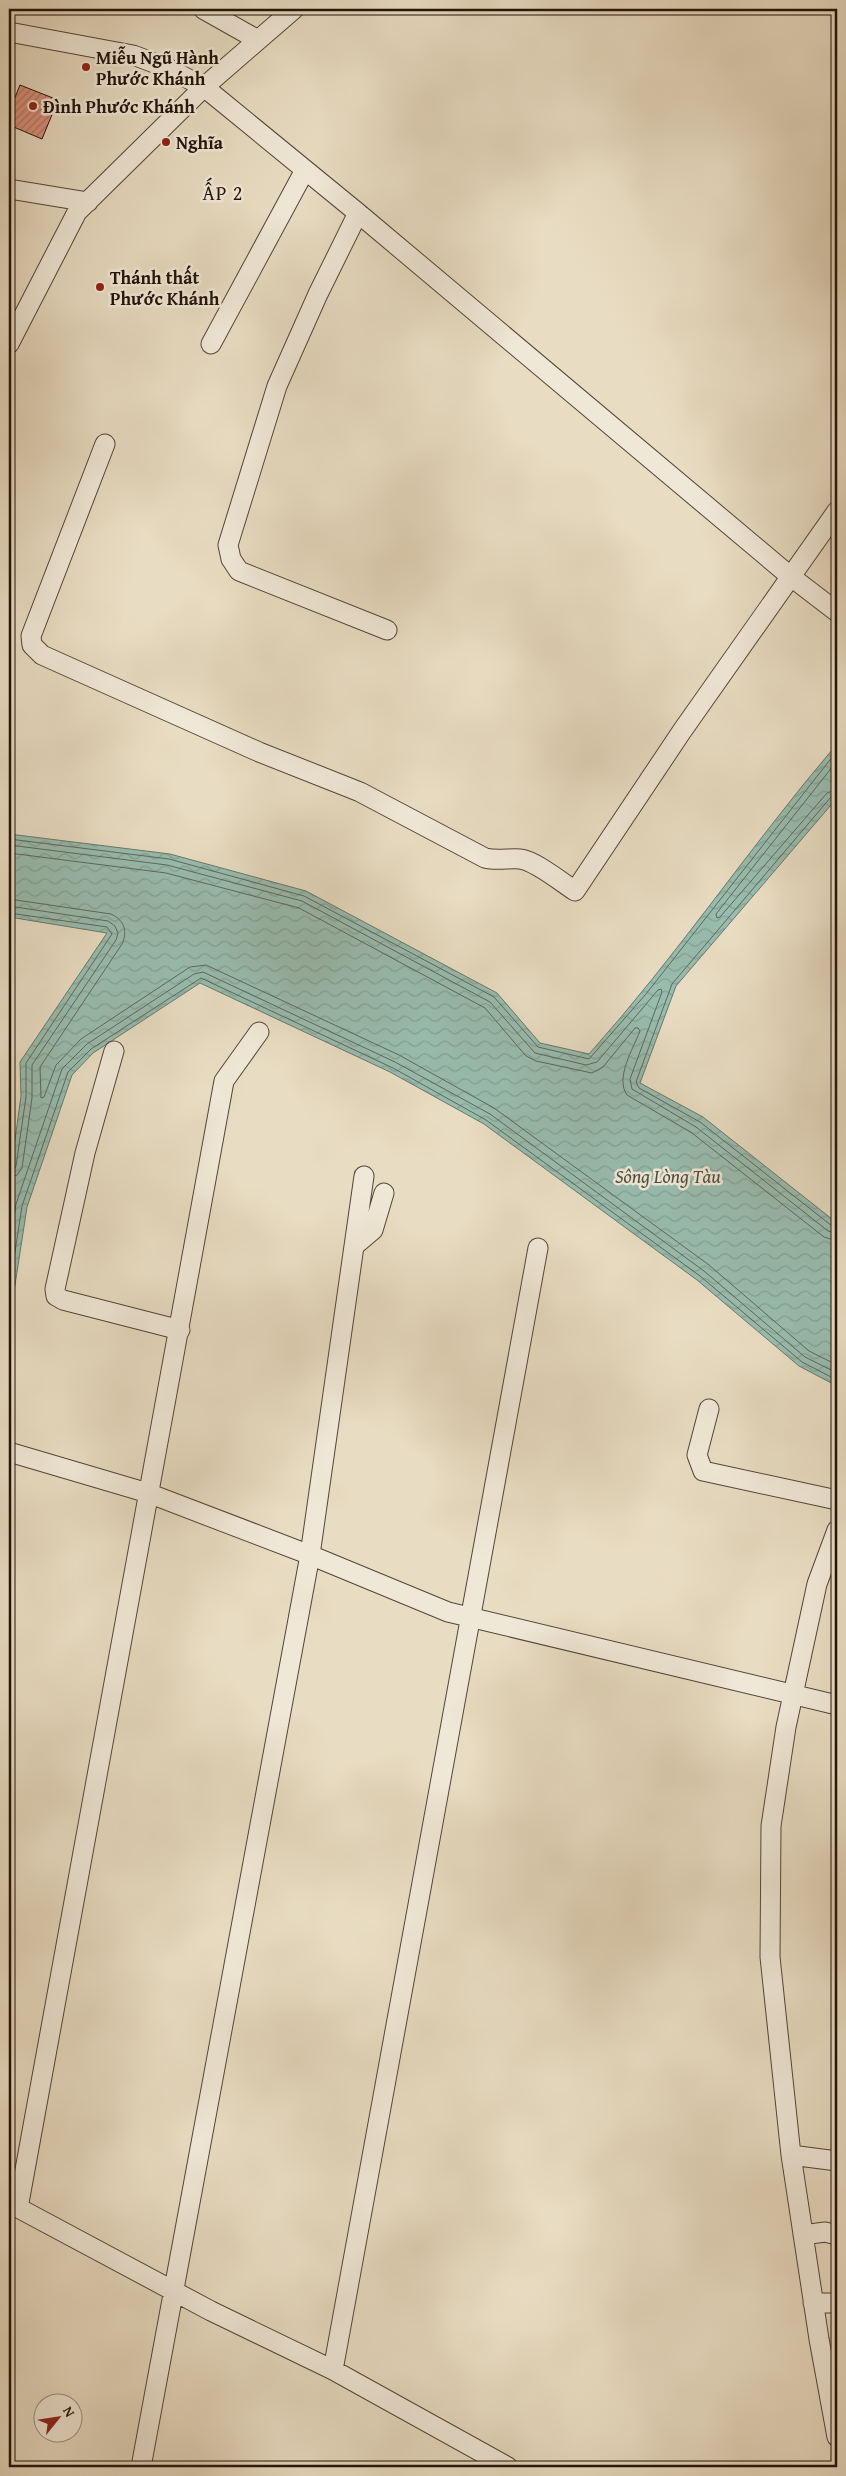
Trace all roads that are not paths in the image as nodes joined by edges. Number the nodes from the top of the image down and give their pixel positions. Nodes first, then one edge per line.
1 (203, 9) edge
2 (294, 9) edge
3 (9, 32) edge
4 (258, 40) junction
5 (204, 87) junction
6 (305, 170) junction
7 (9, 189) edge
8 (88, 202) junction
9 (358, 213) junction
10 (9, 344) edge
11 (211, 344) dead end
12 (105, 444) dead end
13 (837, 511) edge
14 (790, 576) junction
15 (837, 612) edge
16 (387, 630) dead end
17 (259, 1032) dead end
18 (114, 1051) dead end
19 (364, 1176) dead end
20 (384, 1193) dead end
21 (354, 1246) junction
22 (538, 1248) dead end
23 (180, 1330) junction
24 (709, 1409) dead end
25 (10, 1455) edge
26 (148, 1493) junction
27 (837, 1500) edge
28 (836, 1536) edge
29 (310, 1555) junction
30 (470, 1618) junction
31 (799, 1695) junction
32 (837, 1704) edge
33 (798, 2156) junction
34 (835, 2161) edge
35 (13, 2205) edge
36 (831, 2233) edge
37 (803, 2235) junction
38 (174, 2292) junction
39 (813, 2303) junction
40 (835, 2303) edge
41 (333, 2370) junction
42 (835, 2416) edge
43 (837, 2437) edge
44 (141, 2467) edge
45 (508, 2467) edge

1 - 4 street
2 - 4 street
3 - 5 street
4 - 5 street
5 - 6 street
5 - 8 street
6 - 9 street
6 - 11 street
7 - 8 street
8 - 10 street
9 - 14 street
9 - 16 street
12 - 14 street
13 - 14 street
14 - 15 street
17 - 23 street
18 - 23 street
19 - 21 street
20 - 21 street
21 - 29 street
22 - 30 street
23 - 26 street
24 - 27 street
25 - 26 street
26 - 29 street
26 - 35 street
28 - 31 street
29 - 30 street
29 - 38 street
30 - 31 street
30 - 41 street
31 - 32 street
31 - 33 street
33 - 34 street
33 - 37 street
35 - 38 street
36 - 37 street
37 - 39 street
38 - 41 street
38 - 44 street
39 - 40 street
39 - 42 street
41 - 45 street
42 - 43 street

